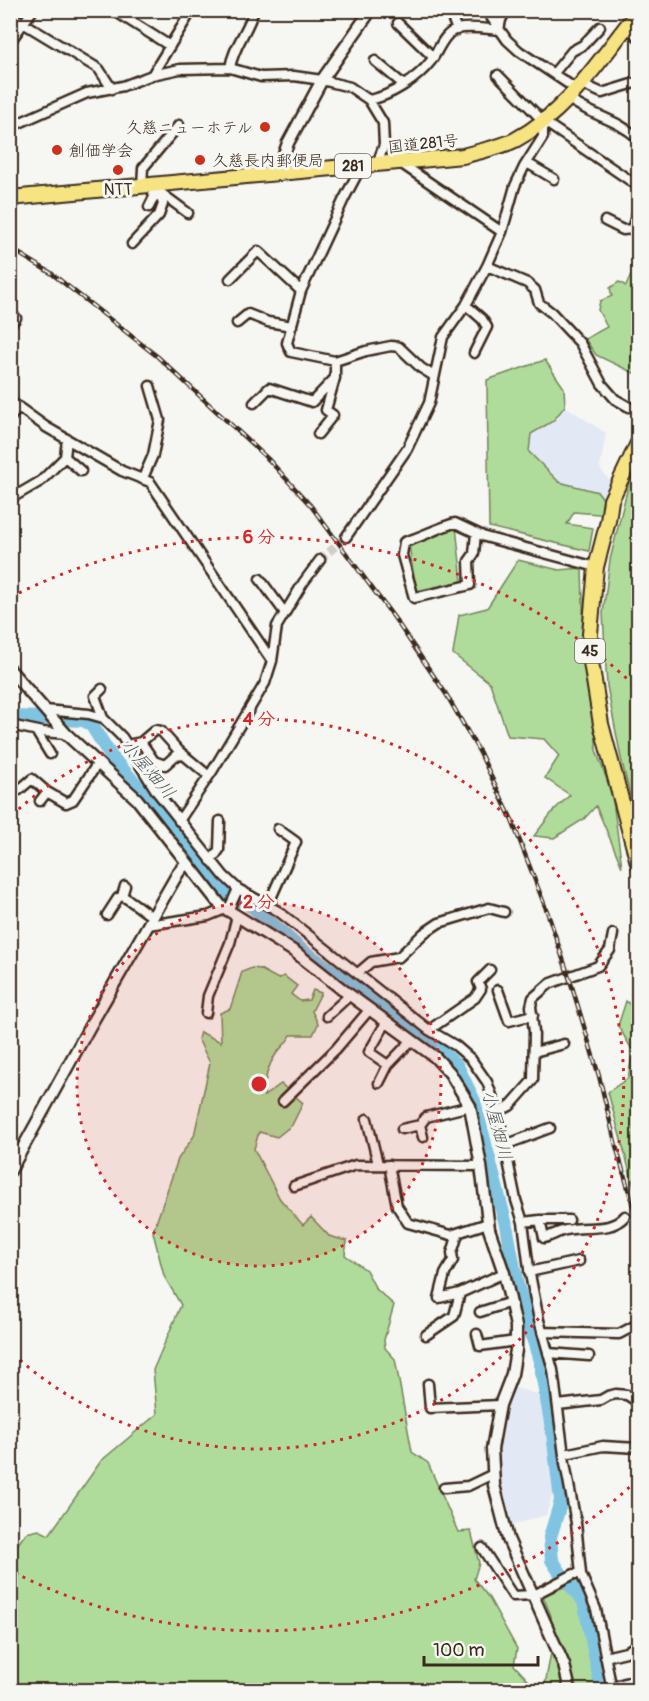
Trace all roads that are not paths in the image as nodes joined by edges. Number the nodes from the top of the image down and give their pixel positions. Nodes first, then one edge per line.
1 (33, 10) edge
2 (113, 10) edge
3 (192, 10) edge
4 (254, 10) edge
5 (371, 10) edge
6 (449, 10) edge
7 (486, 10) edge
8 (506, 10) edge
9 (639, 12) edge
10 (10, 20) edge
11 (398, 23) dead end
12 (23, 24) junction
13 (600, 27) dead end
14 (626, 27) junction
15 (457, 30) junction
16 (500, 30) junction
17 (639, 37) edge
18 (10, 42) edge
19 (170, 46) junction
20 (433, 57) junction
21 (375, 61) dead end
22 (230, 68) junction
23 (554, 74) junction
24 (152, 75) junction
25 (498, 75) dead end
26 (321, 80) junction
27 (639, 82) edge
28 (404, 85) junction
29 (112, 89) junction
30 (576, 91) junction
31 (369, 100) junction
32 (543, 121) junction
33 (179, 125) dead end
34 (10, 128) edge
35 (639, 138) edge
36 (398, 162) junction
37 (526, 163) junction
38 (370, 164) junction
39 (280, 173) junction
40 (554, 179) dead end
41 (639, 186) edge
42 (151, 187) junction
43 (10, 198) edge
44 (149, 207) dead end
45 (639, 210) edge
46 (188, 213) dead end
47 (605, 221) dead end
48 (502, 232) junction
49 (132, 244) dead end
50 (487, 266) junction
51 (230, 279) dead end
52 (302, 291) junction
53 (466, 305) junction
54 (237, 323) dead end
55 (292, 326) junction
56 (474, 353) dead end
57 (336, 361) junction
58 (434, 376) junction
59 (335, 378) junction
60 (150, 386) dead end
61 (10, 401) edge
62 (254, 403) dead end
63 (19, 407) junction
64 (629, 407) dead end
65 (10, 418) edge
66 (318, 434) dead end
67 (67, 439) junction
68 (639, 443) edge
69 (65, 457) junction
70 (81, 471) dead end
71 (143, 478) junction
72 (10, 499) edge
73 (476, 533) junction
74 (346, 537) tunnel mouth
75 (320, 560) tunnel mouth
76 (596, 567) junction
77 (260, 579) dead end
78 (285, 613) junction
79 (272, 661) junction
80 (10, 670) edge
81 (102, 689) dead end
82 (47, 712) junction
83 (104, 718) junction
84 (10, 725) edge
85 (36, 731) junction
86 (64, 733) junction
87 (141, 742) junction
88 (127, 744) junction
89 (50, 754) dead end
90 (184, 755) junction
91 (98, 763) junction
92 (210, 776) junction
93 (19, 790) dead end
94 (47, 792) junction
95 (40, 801) dead end
96 (179, 821) junction
97 (220, 821) dead end
98 (278, 828) dead end
99 (211, 861) junction
100 (186, 863) junction
101 (639, 863) edge
102 (125, 886) dead end
103 (237, 892) junction
104 (122, 896) junction
105 (268, 906) junction
106 (230, 911) junction
107 (504, 912) dead end
108 (107, 915) dead end
109 (150, 921) junction
110 (613, 934) dead end
111 (490, 970) dead end
112 (358, 973) junction
113 (498, 990) dead end
114 (350, 995) junction
115 (370, 1009) junction
116 (206, 1013) dead end
117 (533, 1015) junction
118 (327, 1016) dead end
119 (387, 1021) junction
120 (429, 1030) junction
121 (412, 1040) junction
122 (564, 1044) dead end
123 (534, 1052) junction
124 (388, 1065) junction
125 (379, 1083) dead end
126 (283, 1101) dead end
127 (470, 1106) junction
128 (498, 1112) junction
129 (368, 1119) dead end
130 (420, 1125) junction
131 (550, 1128) dead end
132 (402, 1129) dead end
133 (423, 1137) dead end
134 (505, 1145) junction
135 (378, 1164) junction
136 (388, 1165) junction
137 (481, 1166) junction
138 (10, 1171) edge
139 (294, 1185) dead end
140 (625, 1216) dead end
141 (540, 1220) junction
142 (569, 1220) dead end
143 (523, 1222) junction
144 (488, 1223) junction
145 (458, 1234) junction
146 (579, 1261) dead end
147 (529, 1272) junction
148 (504, 1273) junction
149 (460, 1293) junction
150 (511, 1302) junction
151 (480, 1311) dead end
152 (639, 1324) edge
153 (542, 1332) junction
154 (477, 1334) dead end
155 (426, 1335) dead end
156 (516, 1341) junction
157 (548, 1353) junction
158 (589, 1356) dead end
159 (428, 1384) dead end
160 (500, 1405) junction
161 (558, 1405) junction
162 (639, 1408) edge
163 (639, 1448) edge
164 (565, 1454) junction
165 (493, 1474) junction
166 (444, 1488) dead end
167 (483, 1548) dead end
168 (578, 1574) junction
169 (534, 1595) junction
170 (639, 1644) edge
171 (605, 1657) junction
172 (639, 1679) edge
173 (612, 1689) edge
174 (570, 1690) edge

1 - 12 street
2 - 19 street
3 - 19 street
4 - 22 street
5 - 26 street
6 - 15 street
7 - 16 street
8 - 16 street
9 - 14 highway, 国道281号 / 281
10 - 12 street
11 - 20 street
12 - 18 street
12 - 29 street
13 - 23 street
14 - 17 street
14 - 30 highway, 国道281号 / 281
15 - 16 street
15 - 20 street
16 - 23 street
19 - 24 street
20 - 28 street
21 - 28 street
22 - 24 street
22 - 26 street
23 - 30 street
24 - 29 street
25 - 32 street
26 - 31 street
26 - 39 street
27 - 30 street
28 - 31 street
29 - 34 street
30 - 32 highway, 国道281号 / 281
30 - 35 street
31 - 38 street
32 - 36 highway, 国道281号 / 281
32 - 37 street
32 - 41 street
33 - 42 street
36 - 38 highway, 国道281号 / 281
36 - 48 street
37 - 40 street
37 - 48 street
38 - 39 highway, 国道281号 / 281
38 - 52 street
39 - 42 highway, 国道281号 / 281
42 - 43 highway, 国道281号 / 281
42 - 44 street
42 - 46 street
42 - 49 street
45 - 47 street
48 - 50 street
50 - 53 street
50 - 64 street
51 - 52 street
52 - 55 street
53 - 56 street
53 - 58 street
54 - 55 street
55 - 57 street
57 - 58 street
57 - 59 street
58 - 74 street
59 - 62 street
59 - 66 street
60 - 71 street
61 - 63 street
63 - 65 street
63 - 67 street
67 - 69 street
67 - 71 street
68 - 76 highway, 45
69 - 70 street
69 - 72 street
71 - 79 street
73 - 73 street
73 - 76 street
75 - 78 street
76 - 101 highway, 45
77 - 78 street
78 - 79 street
79 - 92 street
80 - 82 street
81 - 83 street
82 - 83 street
82 - 86 street
83 - 88 street
84 - 85 street
85 - 86 street
85 - 89 street
86 - 91 street
87 - 88 street
87 - 90 street
87 - 90 street
88 - 96 street
90 - 92 street
91 - 94 street
91 - 100 street
92 - 96 street
93 - 94 street
94 - 95 street
96 - 99 street
97 - 99 street
98 - 105 street
99 - 103 street
100 - 106 street
100 - 109 street
102 - 104 street
103 - 105 street
103 - 106 street
104 - 108 street
104 - 109 street
105 - 112 street
106 - 109 street
106 - 114 street
106 - 116 street
107 - 112 street
109 - 138 street
110 - 117 street
111 - 120 street
112 - 120 street
113 - 117 street
114 - 115 street
114 - 118 street
115 - 119 street
115 - 126 street
117 - 123 street
119 - 121 street
119 - 124 street
120 - 128 street
121 - 124 street
121 - 127 street
122 - 123 street
123 - 128 street
124 - 125 street
127 - 130 street
127 - 137 street
128 - 134 street
129 - 135 street
130 - 132 street
130 - 133 street
131 - 134 street
134 - 143 street
135 - 136 street
135 - 139 street
136 - 137 street
136 - 145 street
137 - 144 street
140 - 141 street
141 - 142 street
141 - 143 street
143 - 147 street
144 - 145 street
144 - 148 street
145 - 149 street
146 - 147 street
147 - 153 street
148 - 149 street
148 - 150 street
149 - 155 street
150 - 151 street
150 - 156 street
152 - 153 street
153 - 157 street
154 - 156 street
156 - 160 street
157 - 158 street
157 - 161 street
159 - 160 street
160 - 165 street
161 - 162 street
161 - 164 street
163 - 164 street
164 - 168 street
165 - 166 street
165 - 169 street
167 - 169 street
168 - 169 street
168 - 171 street
169 - 174 street
170 - 171 street
171 - 173 street
172 - 173 street

